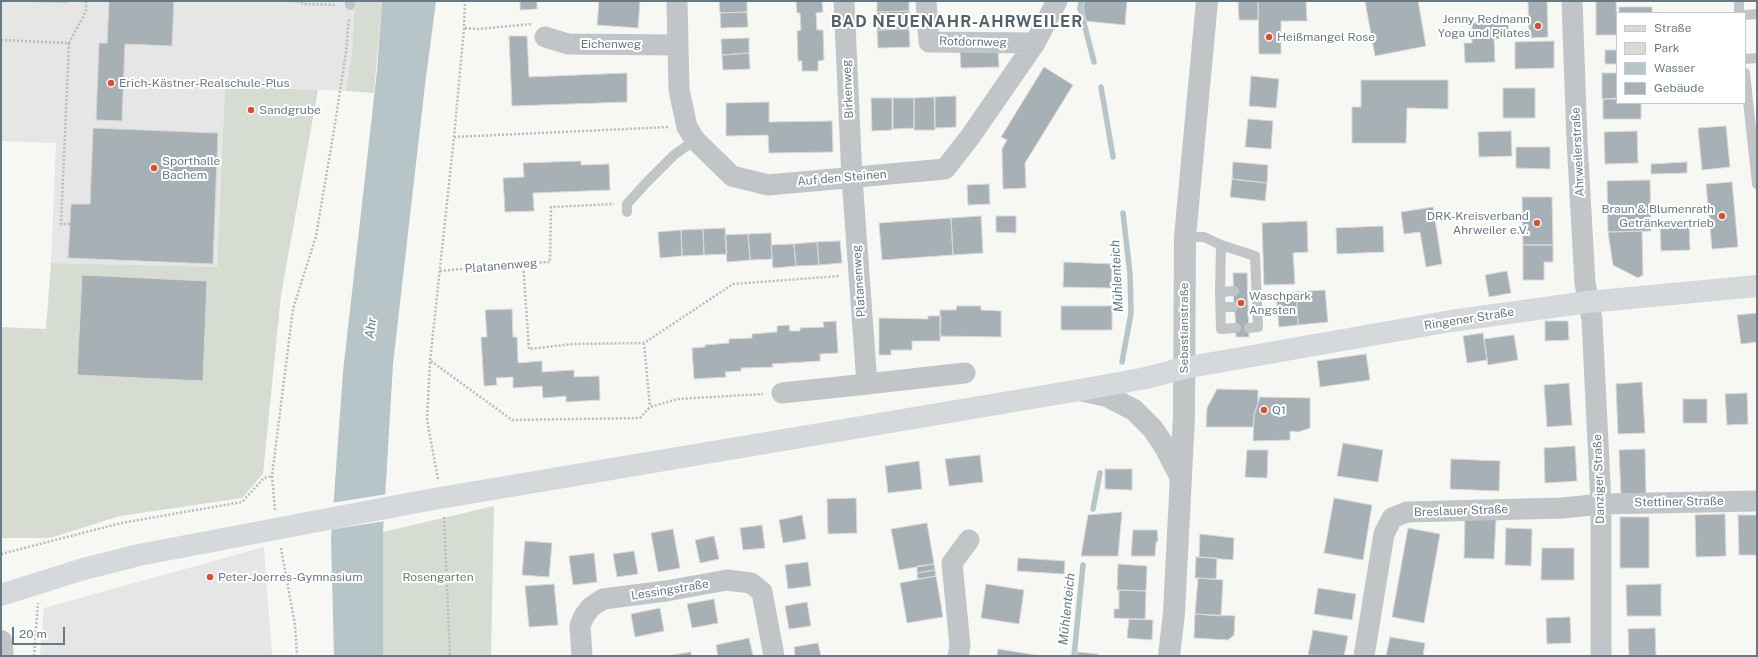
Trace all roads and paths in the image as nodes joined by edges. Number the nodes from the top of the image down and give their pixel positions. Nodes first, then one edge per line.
1 (86, 1) edge
2 (293, 1) edge
3 (465, 1) edge
4 (677, 1) edge
5 (844, 1) edge
6 (926, 1) edge
7 (1057, 1) edge
8 (1207, 1) edge
9 (1572, 1) edge
10 (1739, 1) edge
11 (350, 3) edge
12 (1739, 12) edge
13 (1757, 14) edge
14 (1746, 15) edge
15 (464, 28) junction
16 (545, 37) joint
17 (1, 40) edge
18 (1035, 43) junction
19 (69, 44) junction
20 (678, 45) junction
21 (1757, 58) edge
22 (1746, 59) edge
23 (1746, 81) edge
24 (691, 134) junction
25 (454, 137) junction
26 (1756, 158) edge
27 (852, 178) junction
28 (1757, 184) edge
29 (627, 208) joint
30 (70, 224) dead end
31 (1185, 237) junction
32 (1221, 245) junction
33 (523, 263) junction
34 (440, 271) junction
35 (859, 274) junction
36 (1757, 286) edge
37 (1234, 291) dead end
38 (1220, 292) junction
39 (1588, 302) junction
40 (1221, 307) junction
41 (1234, 307) dead end
42 (1236, 328) dead end
43 (1249, 328) dead end
44 (644, 343) junction
45 (430, 361) junction
46 (1184, 368) junction
47 (965, 372) dead end
48 (866, 384) junction
49 (1080, 390) junction
50 (782, 394) joint
51 (650, 407) junction
52 (272, 476) junction
53 (1181, 479) junction
54 (437, 499) junction
55 (1757, 501) edge
56 (1601, 504) junction
57 (276, 512) dead end
58 (969, 540) dead end
59 (280, 546) dead end
60 (1, 554) edge
61 (1, 595) edge
62 (38, 600) dead end
63 (1, 641) edge
64 (2, 656) edge
65 (34, 656) edge
66 (297, 656) edge
67 (450, 656) edge
68 (582, 656) edge
69 (774, 656) edge
70 (958, 656) edge
71 (1169, 656) edge
72 (1364, 656) edge
73 (1601, 656) edge

1 - 19 path
2 - 11 path
3 - 15 path
4 - 20 street
5 - 27 street, Birkenweg
6 - 18 street, Rotdornweg
7 - 18 street, Auf den Steinen
8 - 31 street, Sebastianstraße
9 - 39 street, Ahrweilerstraße
10 - 12 lane
11 - 52 path
13 - 14 lane
15 - 16 path
15 - 25 path
16 - 20 street, Eichenweg
17 - 19 path
18 - 27 street, Auf den Steinen
19 - 30 path
20 - 24 street
21 - 22 lane
23 - 26 lane
24 - 25 path
24 - 27 street, Auf den Steinen
24 - 29 lane
25 - 34 path
26 - 28 lane
27 - 35 street, Platanenweg
29 - 33 path, Platanenweg
31 - 32 lane
31 - 46 street, Sebastianstraße
32 - 38 lane
32 - 43 lane
33 - 34 path, Platanenweg
33 - 44 path
34 - 45 path
35 - 44 path
35 - 48 street, Platanenweg
36 - 39 main road, Ringener Straße
37 - 38 lane
38 - 40 lane
39 - 46 main road, Ringener Straße
39 - 56 street, Danziger Straße
40 - 41 lane
40 - 42 lane
44 - 51 path
45 - 51 path
45 - 54 path
46 - 49 main road, Ringener Straße
46 - 53 street, Sebastianstraße
47 - 48 street
48 - 50 street
49 - 53 street
49 - 54 main road, Ringener Straße
50 - 51 path
52 - 57 path
52 - 60 path
53 - 71 street, Sebastianstraße
54 - 61 main road, Ringener Straße
54 - 67 path
55 - 56 street, Stettiner Straße
56 - 72 street, Breslauer Straße
56 - 73 street, Danziger Straße
58 - 70 street
59 - 66 path
62 - 65 path
63 - 64 street
68 - 69 street, Lessingstraße

